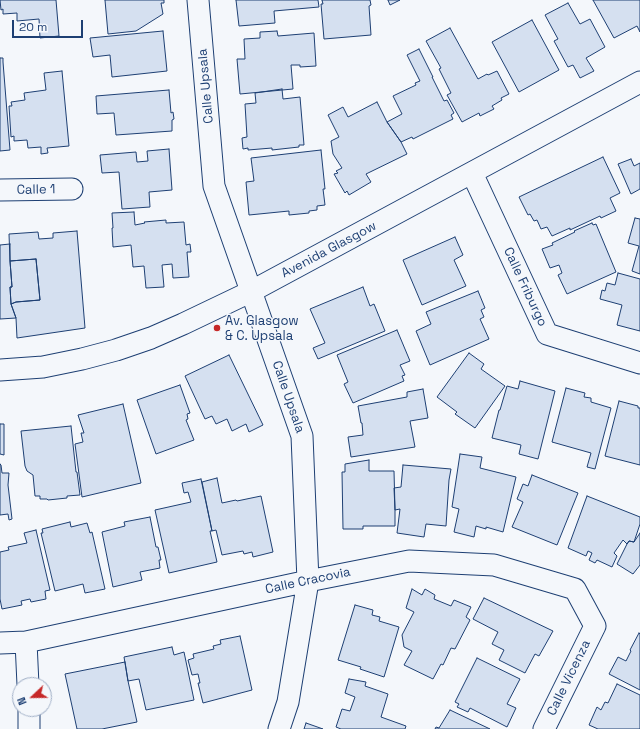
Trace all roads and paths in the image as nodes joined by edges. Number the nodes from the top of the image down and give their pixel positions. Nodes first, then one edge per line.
1 (198, 0) edge
2 (640, 82) edge
3 (472, 172) junction
4 (72, 189) dead end
5 (0, 190) edge
6 (252, 291) junction
7 (640, 363) edge
8 (0, 370) edge
9 (308, 580) junction
10 (595, 626) joint
11 (26, 642) junction
12 (0, 643) edge
13 (28, 677) edge
14 (29, 717) edge
15 (29, 729) edge
16 (279, 729) edge
17 (544, 729) edge

1 - 6 street, Calle Upsala
2 - 3 street, Avenida Glasgow
3 - 6 street, Avenida Glasgow
3 - 7 street, Calle Friburgo
4 - 5 street, Calle 1
6 - 8 street, Avenida Glasgow
6 - 9 street, Calle Upsala
9 - 10 street, Calle Cracovia
9 - 11 street, Calle Cracovia
9 - 16 street, Calle Upsala
10 - 17 street, Calle Vicenza
11 - 12 street, Calle Cracovia
11 - 13 street
14 - 15 street

